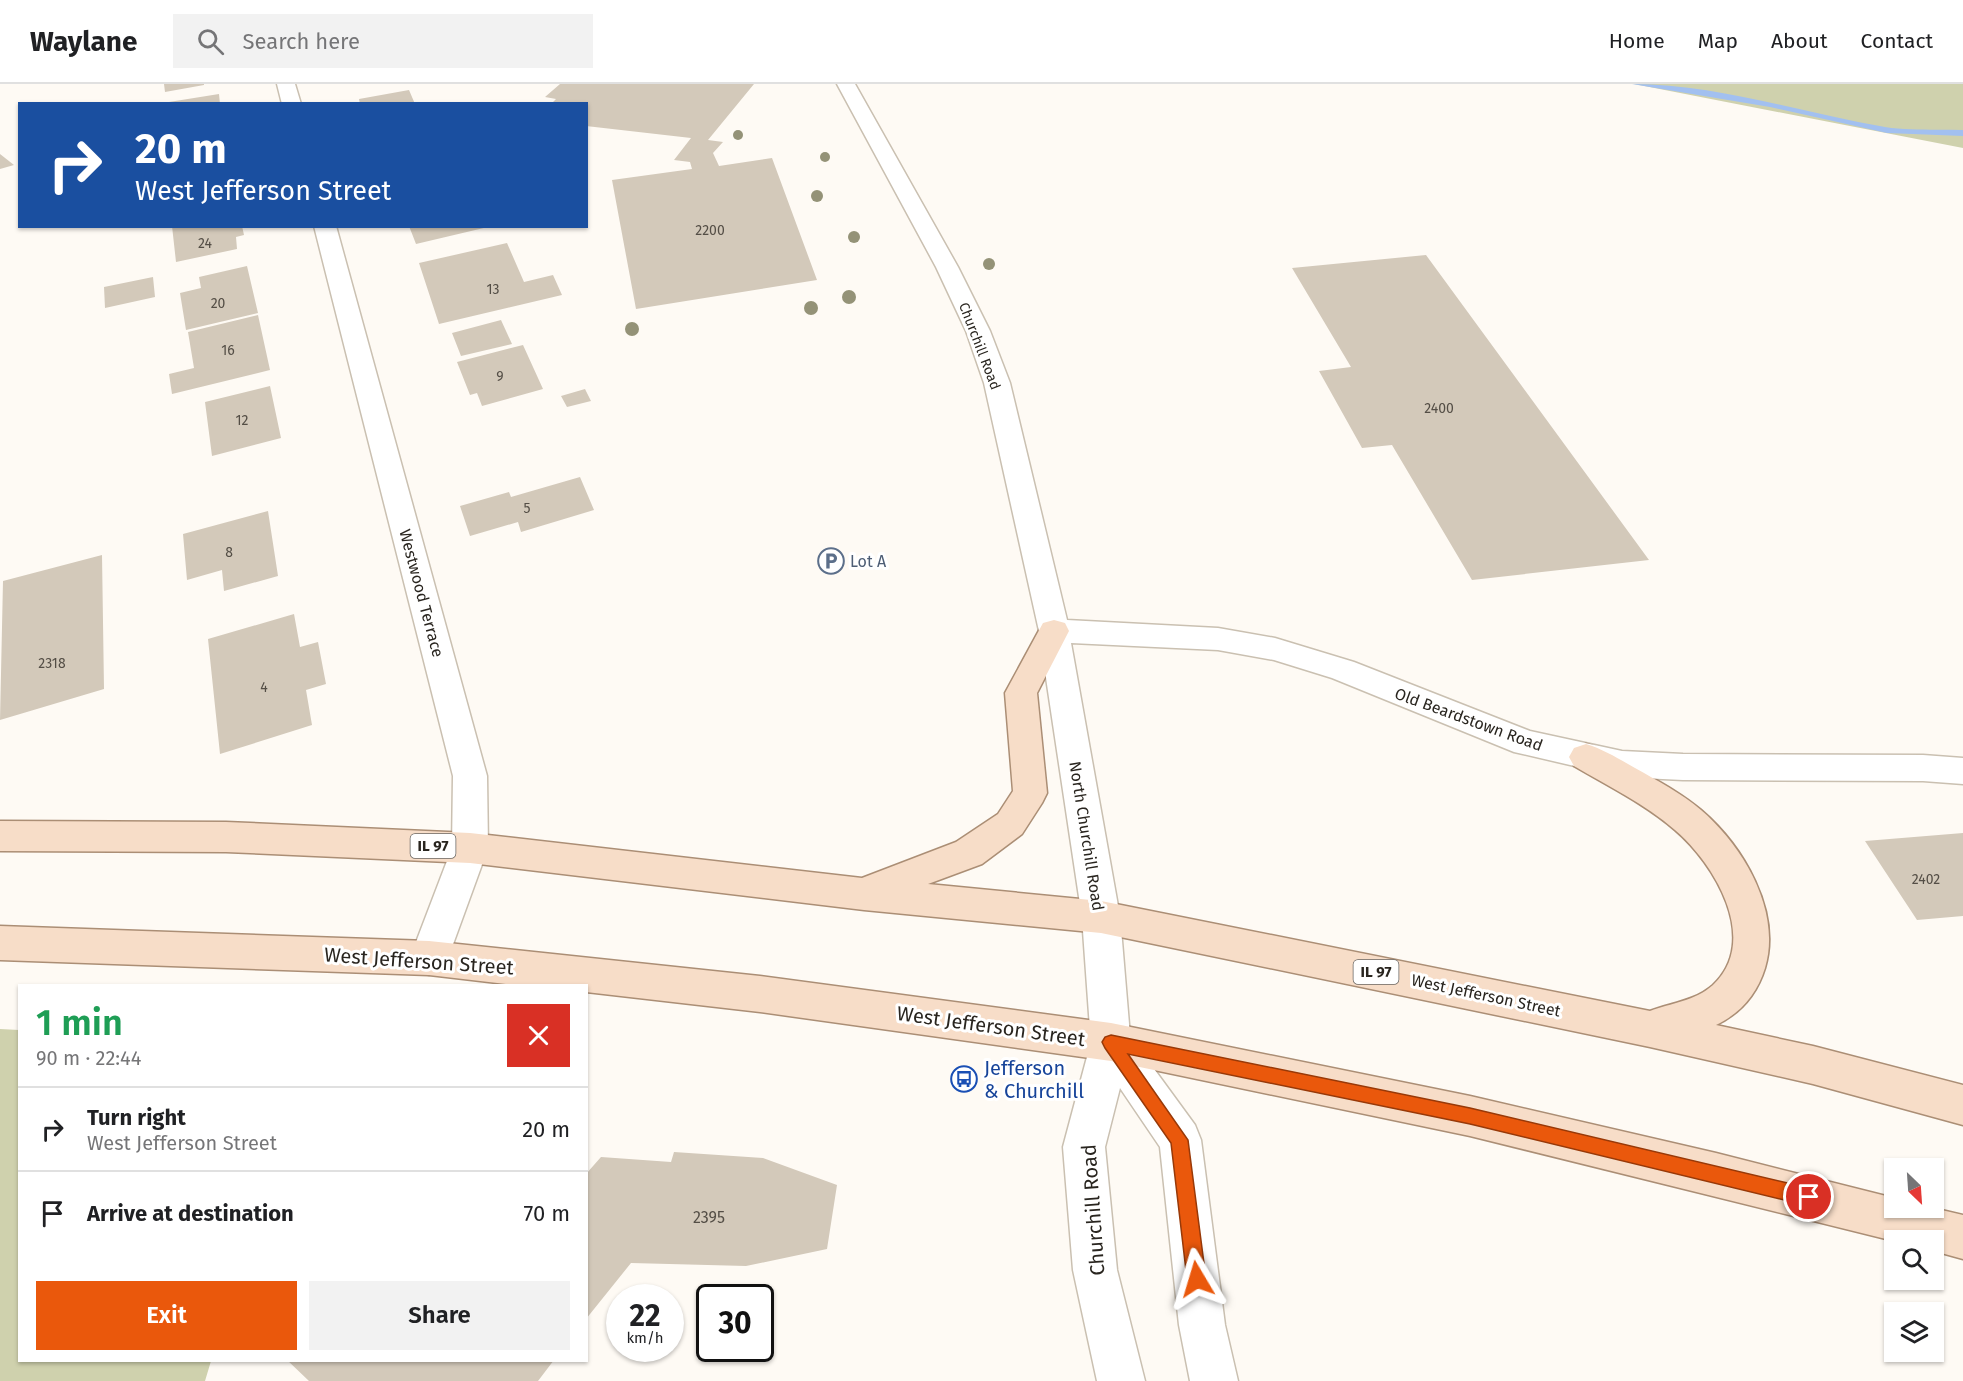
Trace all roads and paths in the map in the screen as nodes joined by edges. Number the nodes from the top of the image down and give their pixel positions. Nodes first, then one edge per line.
1 (286, 84) edge
2 (846, 84) edge
3 (291, 102) edge
4 (326, 228) edge
5 (1054, 631) junction
6 (1586, 757) junction
7 (1963, 771) edge
8 (0, 836) edge
9 (470, 848) junction
10 (864, 894) junction
11 (1101, 916) junction
12 (0, 943) edge
13 (429, 958) junction
14 (1650, 1029) junction
15 (1111, 1042) junction
16 (1963, 1105) edge
17 (1963, 1237) edge
18 (1120, 1381) edge
19 (1214, 1381) edge

1 - 3 street
2 - 5 street, Churchill Road
4 - 9 street, Westwood Terrace
5 - 6 street, Old Beardstown Road
5 - 10 main road
5 - 11 street, North Churchill Road
6 - 7 street, Old Beardstown Road
6 - 14 main road
8 - 9 main road, West Jefferson Street / IL 97
9 - 10 main road, West Jefferson Street / IL 97
9 - 13 street, Westwood Terrace
10 - 11 main road, West Jefferson Street / IL 97
11 - 14 main road, West Jefferson Street / IL 97
11 - 15 street, North Churchill Road
12 - 13 main road, West Jefferson Street
13 - 15 main road, West Jefferson Street
14 - 16 main road, West Jefferson Street / IL 97
15 - 17 main road, West Jefferson Street
15 - 18 street, Churchill Road
15 - 19 street

